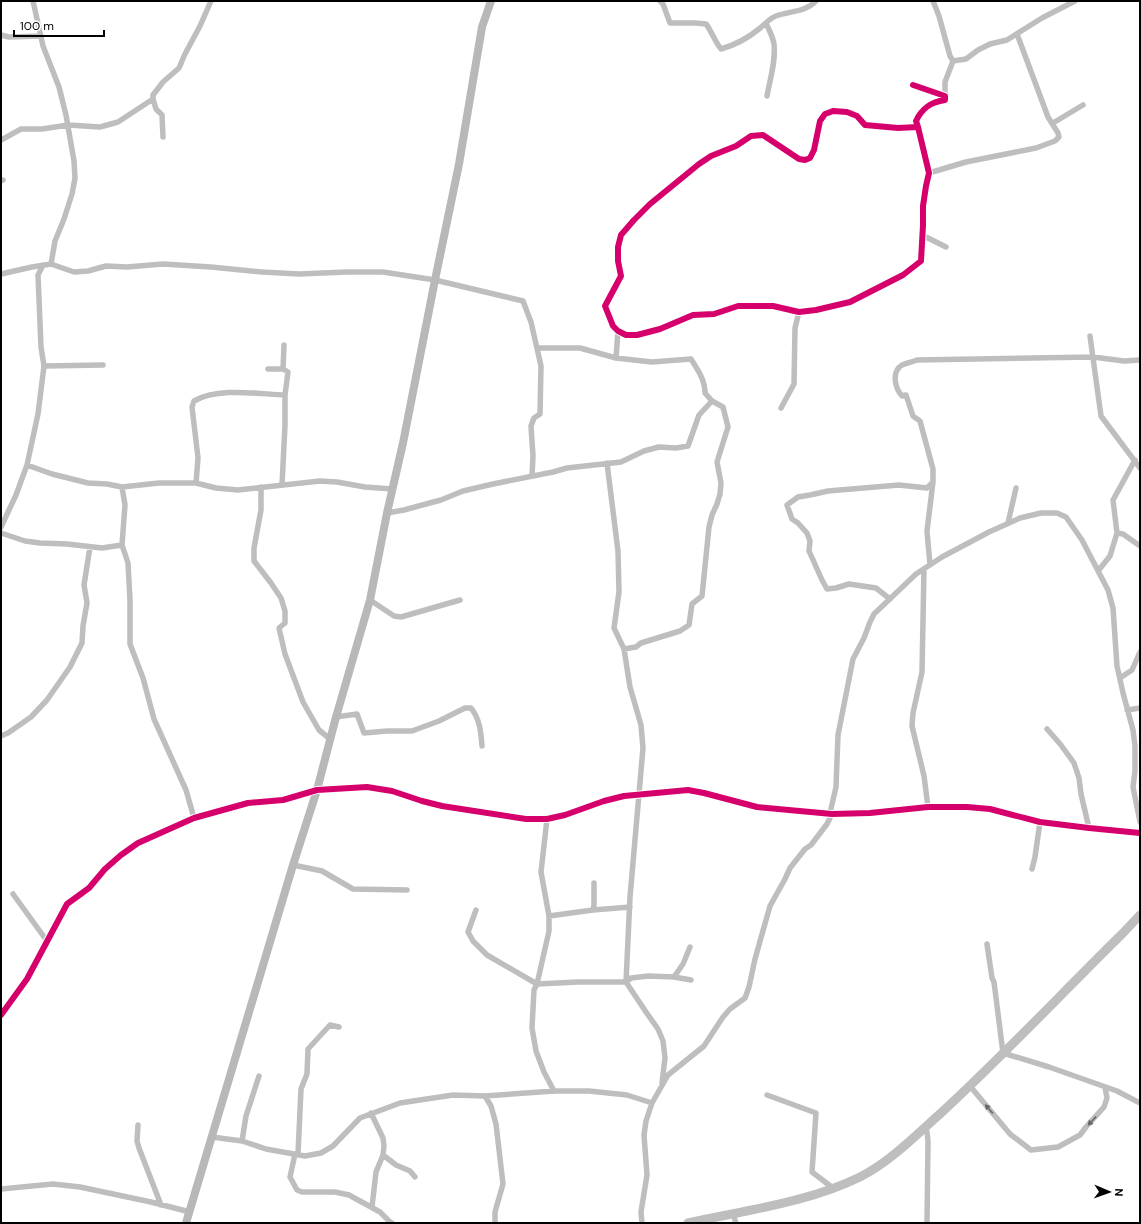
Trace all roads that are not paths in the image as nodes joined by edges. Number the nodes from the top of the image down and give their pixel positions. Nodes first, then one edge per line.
1 (33, 1) edge
2 (211, 1) edge
3 (491, 1) edge
4 (660, 1) edge
5 (816, 1) edge
6 (933, 1) edge
7 (1075, 1) edge
8 (766, 23) junction
9 (1017, 34) junction
10 (1, 35) edge
11 (41, 36) junction
12 (953, 61) junction
13 (912, 85) dead end
14 (767, 96) dead end
15 (945, 96) junction
16 (153, 99) junction
17 (1082, 105) dead end
18 (1052, 123) junction
19 (68, 125) junction
20 (918, 127) junction
21 (163, 137) dead end
22 (1, 140) edge
23 (929, 173) junction
24 (922, 235) junction
25 (946, 247) dead end
26 (51, 264) junction
27 (43, 265) junction
28 (30, 267) junction
29 (1, 274) edge
30 (38, 275) junction
31 (435, 280) junction
32 (799, 312) junction
33 (618, 331) junction
34 (1090, 336) dead end
35 (284, 345) dead end
36 (538, 348) junction
37 (1093, 357) junction
38 (616, 358) junction
39 (1140, 360) edge
40 (103, 365) dead end
41 (44, 366) junction
42 (268, 369) dead end
43 (283, 369) junction
44 (285, 395) junction
45 (712, 400) junction
46 (781, 408) dead end
47 (1135, 460) junction
48 (607, 463) junction
49 (27, 465) junction
50 (1140, 468) edge
51 (532, 476) junction
52 (933, 482) junction
53 (196, 483) junction
54 (282, 485) junction
55 (122, 487) junction
56 (261, 487) junction
57 (1016, 488) dead end
58 (392, 489) junction
59 (387, 513) junction
60 (1008, 523) junction
61 (1, 527) edge
62 (1, 533) edge
63 (1117, 533) junction
64 (122, 545) junction
65 (1140, 546) edge
66 (90, 547) junction
67 (930, 565) junction
68 (924, 569) junction
69 (1098, 571) junction
70 (890, 599) junction
71 (370, 600) junction
72 (460, 600) dead end
73 (624, 649) junction
74 (1140, 652) edge
75 (1120, 678) junction
76 (1140, 708) edge
77 (1127, 710) junction
78 (336, 717) junction
79 (1047, 729) dead end
80 (1, 736) edge
81 (330, 739) junction
82 (482, 746) dead end
83 (316, 790) junction
84 (639, 794) junction
85 (928, 807) junction
86 (831, 814) junction
87 (194, 818) junction
88 (548, 819) junction
89 (1040, 822) junction
90 (1140, 822) edge
91 (1089, 828) junction
92 (1140, 833) edge
93 (293, 865) junction
94 (1032, 869) dead end
95 (594, 883) dead end
96 (407, 890) dead end
97 (13, 894) dead end
98 (630, 907) junction
99 (476, 910) dead end
100 (593, 910) junction
101 (1140, 915) edge
102 (549, 916) junction
103 (1140, 922) edge
104 (1122, 934) junction
105 (47, 941) junction
106 (987, 944) dead end
107 (690, 947) dead end
108 (674, 977) junction
109 (690, 980) dead end
110 (626, 982) junction
111 (537, 984) junction
112 (1, 1015) edge
113 (339, 1027) dead end
114 (1003, 1053) junction
115 (259, 1076) dead end
116 (662, 1085) junction
117 (970, 1086) junction
118 (1105, 1087) junction
119 (554, 1091) junction
120 (767, 1095) dead end
121 (486, 1096) junction
122 (652, 1103) junction
123 (1140, 1103) edge
124 (371, 1113) junction
125 (138, 1126) dead end
126 (924, 1128) junction
127 (212, 1137) junction
128 (242, 1141) junction
129 (296, 1154) junction
130 (383, 1155) junction
131 (415, 1177) dead end
132 (833, 1188) junction
133 (1, 1189) edge
134 (161, 1205) junction
135 (372, 1208) junction
136 (190, 1212) junction
137 (733, 1214) junction
138 (186, 1223) edge
139 (392, 1223) edge
140 (495, 1223) edge
141 (642, 1223) edge
142 (688, 1223) edge
143 (736, 1223) edge
144 (927, 1223) edge

1 - 11 street
2 - 16 street
3 - 31 main road
4 - 8 street
5 - 8 street
6 - 12 street
7 - 9 street
8 - 14 street
9 - 12 street
9 - 18 street
10 - 11 street
11 - 19 street
12 - 15 street
13 - 15 street
15 - 20 street
16 - 19 street
16 - 21 street
17 - 18 street
18 - 23 street
19 - 22 street
19 - 26 street
20 - 23 street
20 - 33 street
23 - 24 street
24 - 25 street
24 - 32 street
26 - 27 street
26 - 31 street
27 - 28 street
27 - 30 street
28 - 29 street
28 - 30 street
30 - 41 street
31 - 36 street
31 - 58 main road
32 - 33 street
32 - 46 street
33 - 38 street
34 - 37 street
35 - 43 street
36 - 38 street
36 - 51 street
37 - 39 street
37 - 47 street
37 - 52 street
38 - 45 street
40 - 41 street
41 - 49 street
42 - 43 street
43 - 44 street
44 - 53 street
44 - 54 street
45 - 48 street
45 - 73 street
47 - 50 street
47 - 63 street
48 - 51 street
48 - 73 street
49 - 55 street
49 - 61 street
51 - 59 street
52 - 67 street
52 - 70 street
53 - 55 street
53 - 56 street
54 - 56 street
54 - 58 street
55 - 64 street
56 - 81 street
57 - 60 street
58 - 59 main road
59 - 71 main road
60 - 67 street
60 - 69 street
62 - 66 street
63 - 65 street
63 - 69 street
64 - 66 street
64 - 87 street
66 - 80 street
67 - 68 street
68 - 70 street
68 - 85 street
69 - 75 street
70 - 86 street
71 - 72 street
71 - 78 main road
73 - 84 street
74 - 75 street
75 - 77 street
76 - 77 street
77 - 90 street
78 - 81 main road
78 - 82 street
79 - 91 street
81 - 83 main road
83 - 87 street
83 - 88 street
83 - 93 main road
84 - 86 street
84 - 88 street
84 - 98 street
85 - 86 street
85 - 89 street
86 - 116 street
87 - 105 street
88 - 102 street
89 - 91 street
89 - 94 street
91 - 92 street
93 - 96 street
93 - 127 main road
95 - 100 street
97 - 105 street
98 - 100 street
98 - 110 street
99 - 111 street
100 - 102 street
101 - 104 main road
102 - 111 street
103 - 104 main road
104 - 114 main road
105 - 112 street
106 - 114 street
107 - 108 street
108 - 109 street
108 - 110 street
110 - 111 street
110 - 116 street
111 - 119 street
113 - 129 street
114 - 117 main road
114 - 118 street
115 - 128 street
116 - 122 street
118 -> 117 street
117 - 126 main road
118 - 123 street
119 - 121 street
119 - 122 street
120 - 132 street
121 - 124 street
121 - 140 street
122 - 141 street
124 - 129 street
124 - 130 street
125 - 134 street
126 - 132 main road
126 - 144 street
127 - 128 street
127 - 136 main road
128 - 129 street
129 - 135 street
130 - 131 street
130 - 135 street
132 - 137 main road
133 - 134 street
134 - 136 street
135 - 139 street
136 - 138 main road
137 - 142 main road
137 - 143 street

